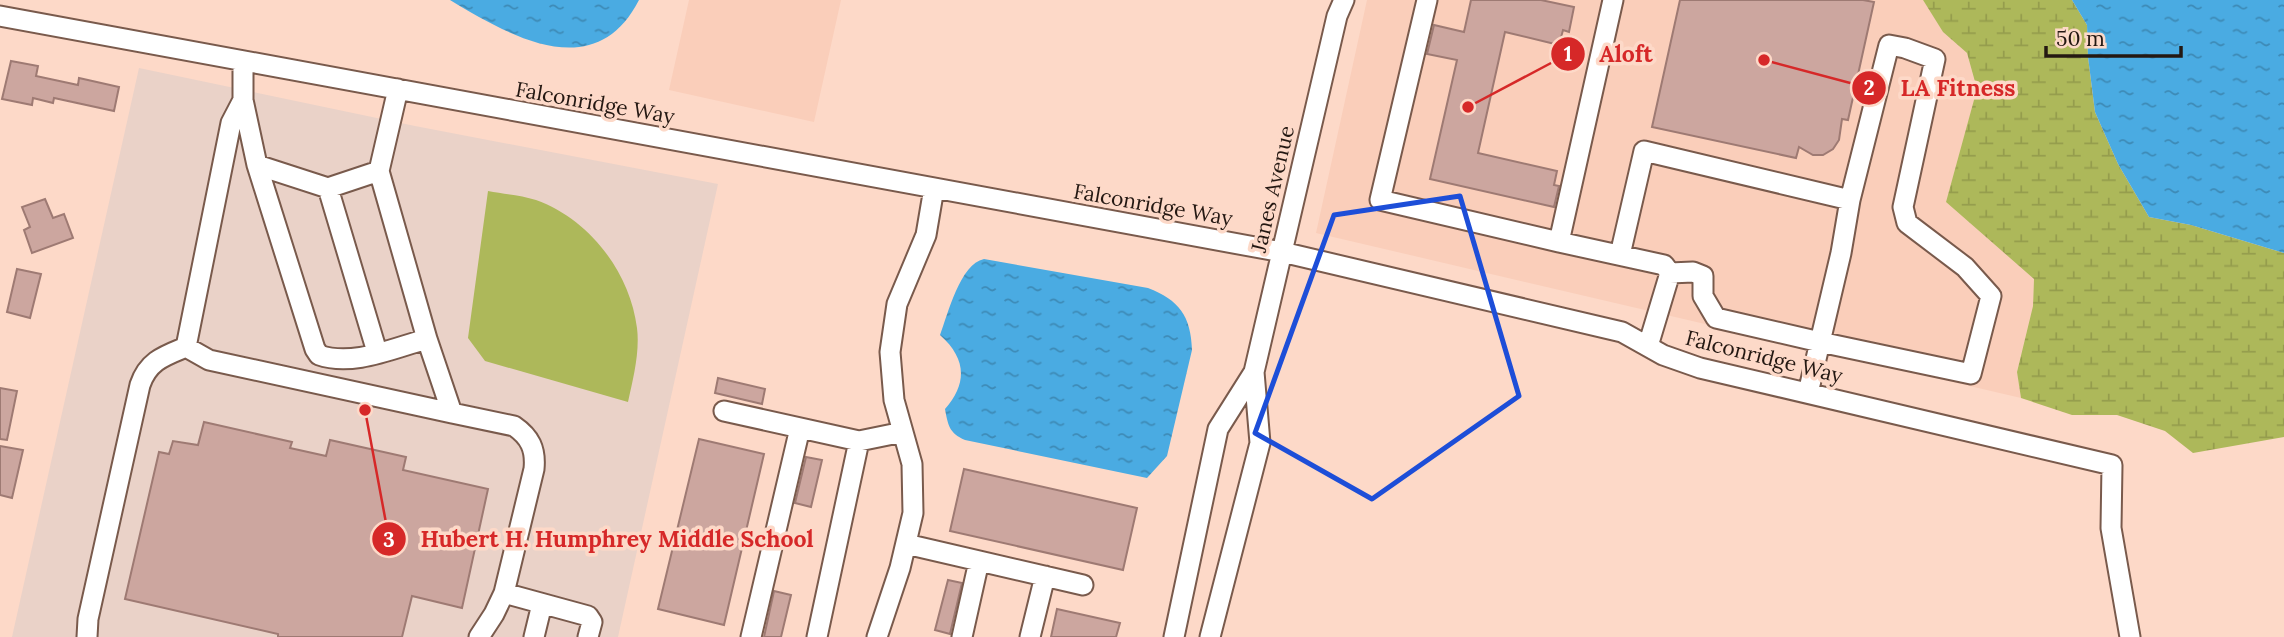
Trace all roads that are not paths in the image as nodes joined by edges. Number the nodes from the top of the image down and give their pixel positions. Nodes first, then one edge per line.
1 (1427, 0) edge
2 (1613, 0) edge
3 (1339, 5) edge
4 (0, 16) edge
5 (243, 61) junction
6 (398, 89) junction
7 (243, 100) junction
8 (257, 165) junction
9 (379, 171) junction
10 (328, 188) junction
11 (934, 188) junction
12 (1850, 200) junction
13 (1559, 242) junction
14 (1282, 252) junction
15 (1620, 256) junction
16 (1670, 273) junction
17 (427, 339) junction
18 (1820, 342) junction
19 (1648, 346) junction
20 (186, 347) junction
21 (377, 352) junction
22 (1254, 372) junction
23 (1808, 393) junction
24 (723, 411) dead end
25 (452, 413) junction
26 (800, 428) junction
27 (903, 432) junction
28 (859, 441) junction
29 (906, 544) junction
30 (979, 561) junction
31 (1045, 576) junction
32 (1083, 585) dead end
33 (504, 593) junction
34 (542, 604) junction
35 (87, 637) edge
36 (479, 637) edge
37 (534, 637) edge
38 (588, 637) edge
39 (751, 637) edge
40 (817, 637) edge
41 (877, 637) edge
42 (962, 637) edge
43 (1030, 637) edge
44 (1174, 637) edge
45 (1210, 637) edge
46 (2130, 637) edge

1 - 13 street
2 - 13 street
3 - 14 street, Janes Avenue
4 - 5 street, Falconridge Way
5 - 6 street, Falconridge Way
5 - 7 street
6 - 9 street
6 - 11 street, Falconridge Way
7 - 8 street
7 - 20 street
8 - 10 street
8 - 21 street
9 - 10 street
9 - 17 street
10 - 21 street
11 - 14 street, Falconridge Way
11 - 27 street
12 - 15 street
12 - 18 street
12 - 18 street
13 - 15 street
14 - 19 street, Falconridge Way
14 - 22 street, Janes Avenue
15 - 16 street
16 - 18 street
16 - 19 street
17 - 21 street
17 - 25 street
18 - 23 street
19 - 23 street, Falconridge Way
20 - 25 street
20 - 35 street
22 - 44 street, Janes Avenue
22 - 45 street, Janes Avenue
23 - 46 street, Falconridge Way
24 - 26 street
25 - 33 street
26 - 28 street
26 - 39 street
27 - 28 street
27 - 29 street
28 - 40 street
29 - 30 street
29 - 41 street
30 - 31 street
30 - 42 street
31 - 32 street
31 - 43 street
33 - 34 street
33 - 36 street
34 - 37 street
34 - 38 street

